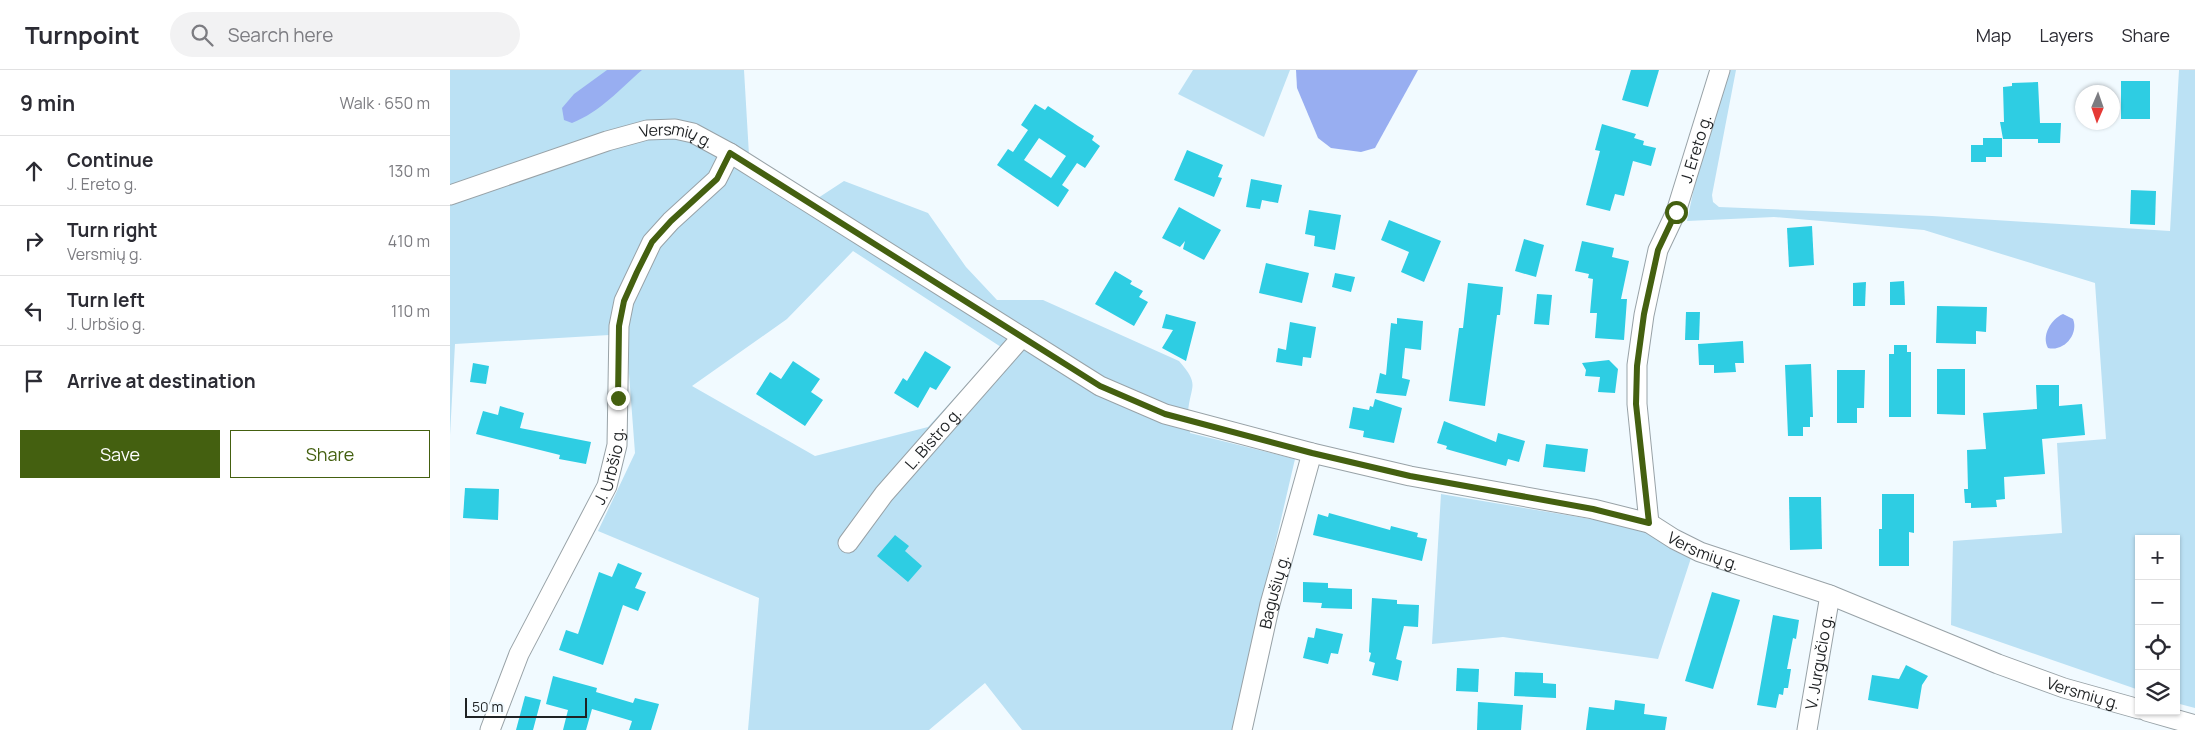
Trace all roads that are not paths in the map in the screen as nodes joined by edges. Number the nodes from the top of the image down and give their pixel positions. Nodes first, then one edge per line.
1 (1720, 70) edge
2 (730, 153) junction
3 (450, 195) edge
4 (1022, 337) junction
5 (1312, 453) junction
6 (1649, 523) junction
7 (848, 543) dead end
8 (1830, 595) junction
9 (2135, 708) edge
10 (2160, 715) edge
11 (2195, 725) edge
12 (490, 730) edge
13 (1242, 730) edge
14 (1807, 730) edge

1 - 6 street, J. Ereto g.
2 - 3 street, Versmių g.
2 - 4 street, Versmių g.
2 - 12 street, J. Urbšio g.
4 - 5 street, Versmių g.
4 - 7 street, L. Bistro g.
5 - 6 street, Versmių g.
5 - 13 street, Bagušių g.
6 - 8 street, Versmių g.
8 - 9 street, Versmių g.
8 - 14 street, V. Jurgučio g.
10 - 11 street

